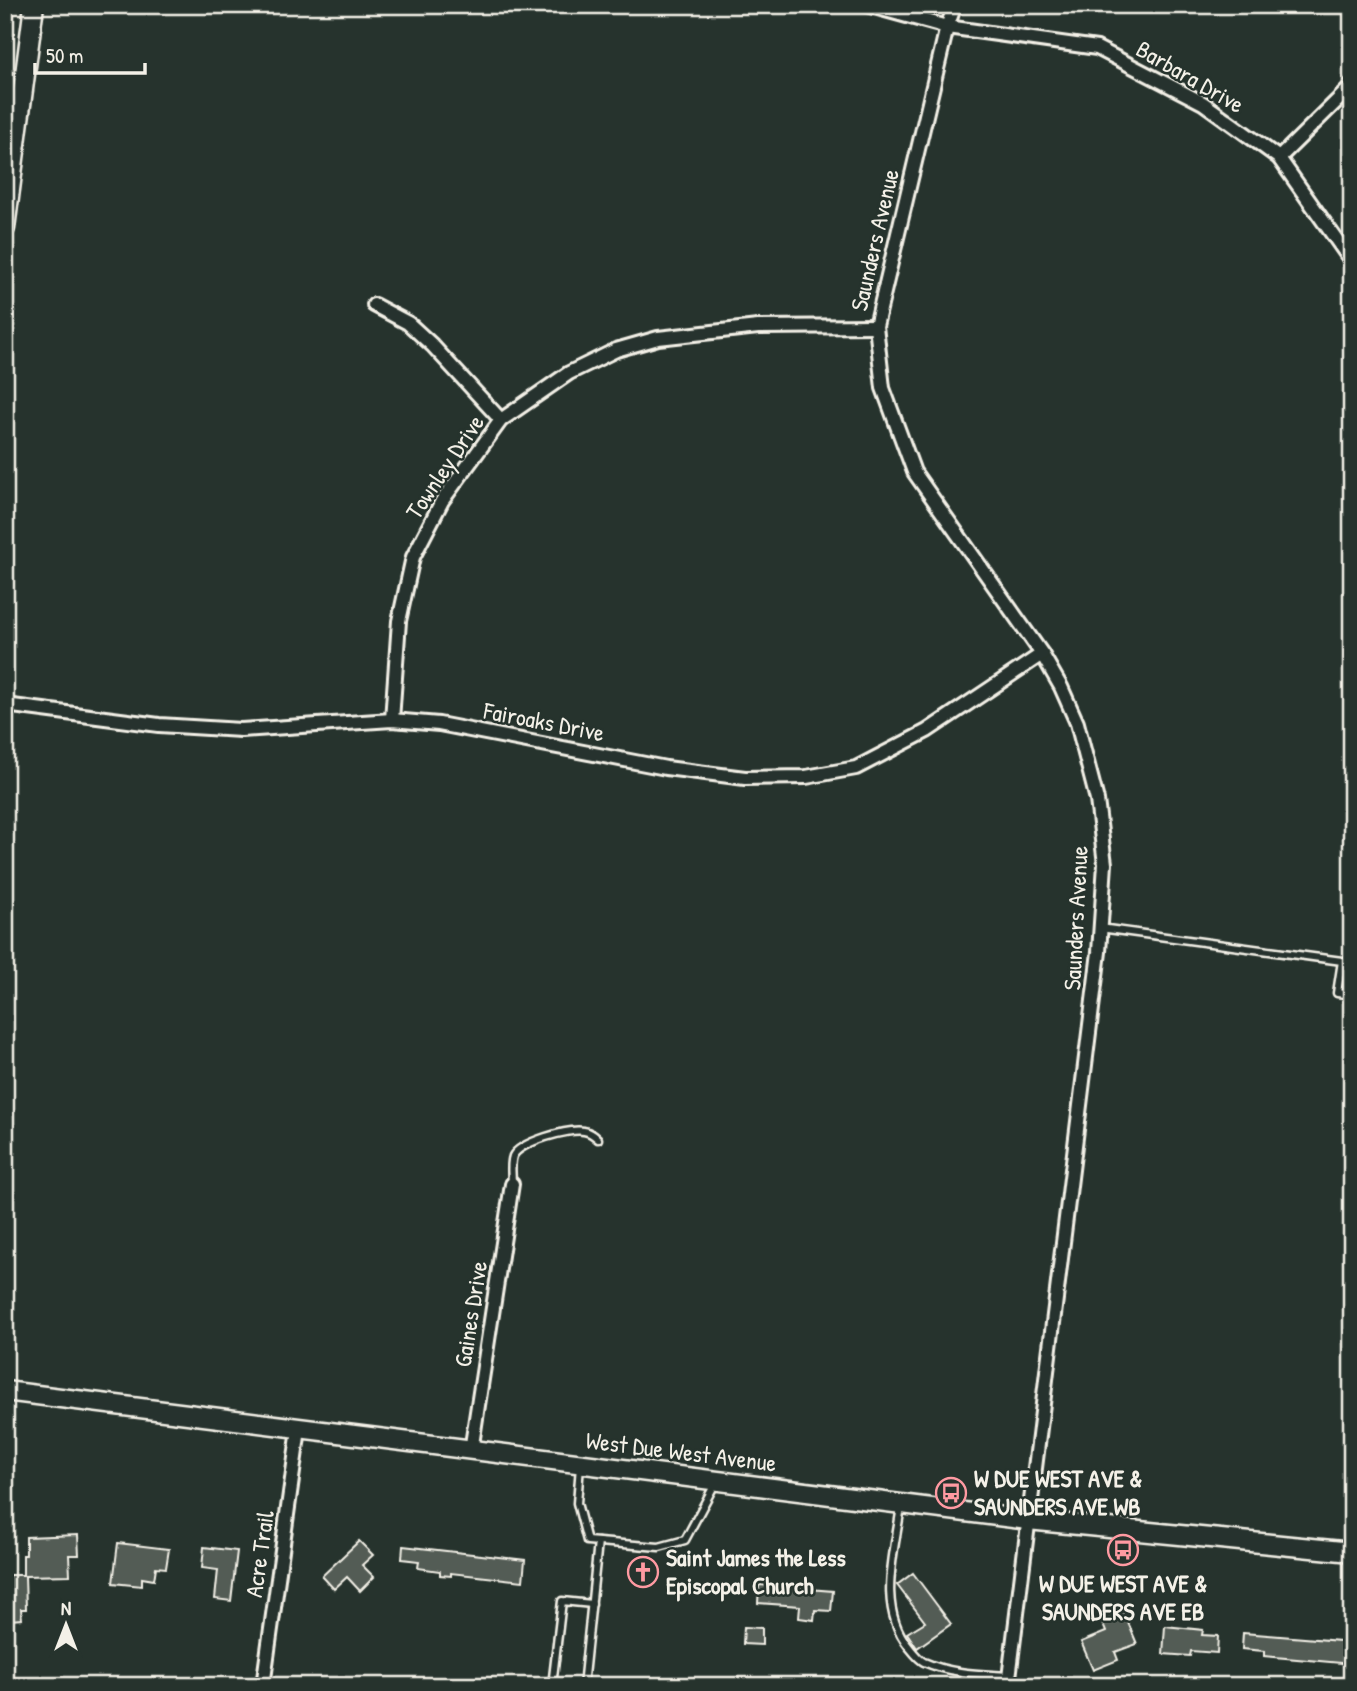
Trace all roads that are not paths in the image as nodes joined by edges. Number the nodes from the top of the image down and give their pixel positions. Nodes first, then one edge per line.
1 (34, 5) edge
2 (867, 5) edge
3 (955, 5) edge
4 (947, 27) junction
5 (1352, 83) edge
6 (1279, 158) junction
7 (5, 228) edge
8 (1352, 262) edge
9 (374, 305) dead end
10 (876, 326) junction
11 (501, 420) junction
12 (1042, 654) junction
13 (5, 705) edge
14 (392, 720) junction
15 (1100, 928) junction
16 (1342, 961) junction
17 (1352, 961) edge
18 (1352, 995) edge
19 (598, 1139) dead end
20 (512, 1184) joint
21 (5, 1391) edge
22 (299, 1429) junction
23 (471, 1451) junction
24 (580, 1465) junction
25 (717, 1481) junction
26 (901, 1504) junction
27 (1028, 1520) junction
28 (598, 1542) junction
29 (1352, 1552) edge
30 (592, 1604) junction
31 (1008, 1681) edge
32 (263, 1686) edge
33 (552, 1686) edge
34 (583, 1686) edge

1 - 7 main road
2 - 4 street, Barbara Drive
3 - 4 street, Saunders Avenue
4 - 6 street, Barbara Drive
4 - 10 street, Saunders Avenue
5 - 6 street
6 - 8 street, Barbara Drive
9 - 11 street
10 - 11 street, Townley Drive
10 - 12 street, Saunders Avenue
11 - 14 street, Townley Drive
12 - 14 street, Fairoaks Drive
12 - 15 street, Saunders Avenue
13 - 14 street, Fairoaks Drive
15 - 16 lane
15 - 27 street, Saunders Avenue
16 - 17 lane
16 - 18 lane
19 - 20 lane
20 - 23 street, Gaines Drive
21 - 22 main road, West Due West Avenue
22 - 23 main road, West Due West Avenue
22 - 32 street, Acre Trail
23 - 24 main road, West Due West Avenue
24 - 25 main road, West Due West Avenue
24 - 28 lane
25 - 26 main road, West Due West Avenue
25 - 28 lane
26 - 27 main road, West Due West Avenue
26 - 31 lane
27 - 29 main road, West Due West Avenue
27 - 31 street, Saunders Avenue
28 - 30 lane
30 - 33 lane
30 - 34 lane

